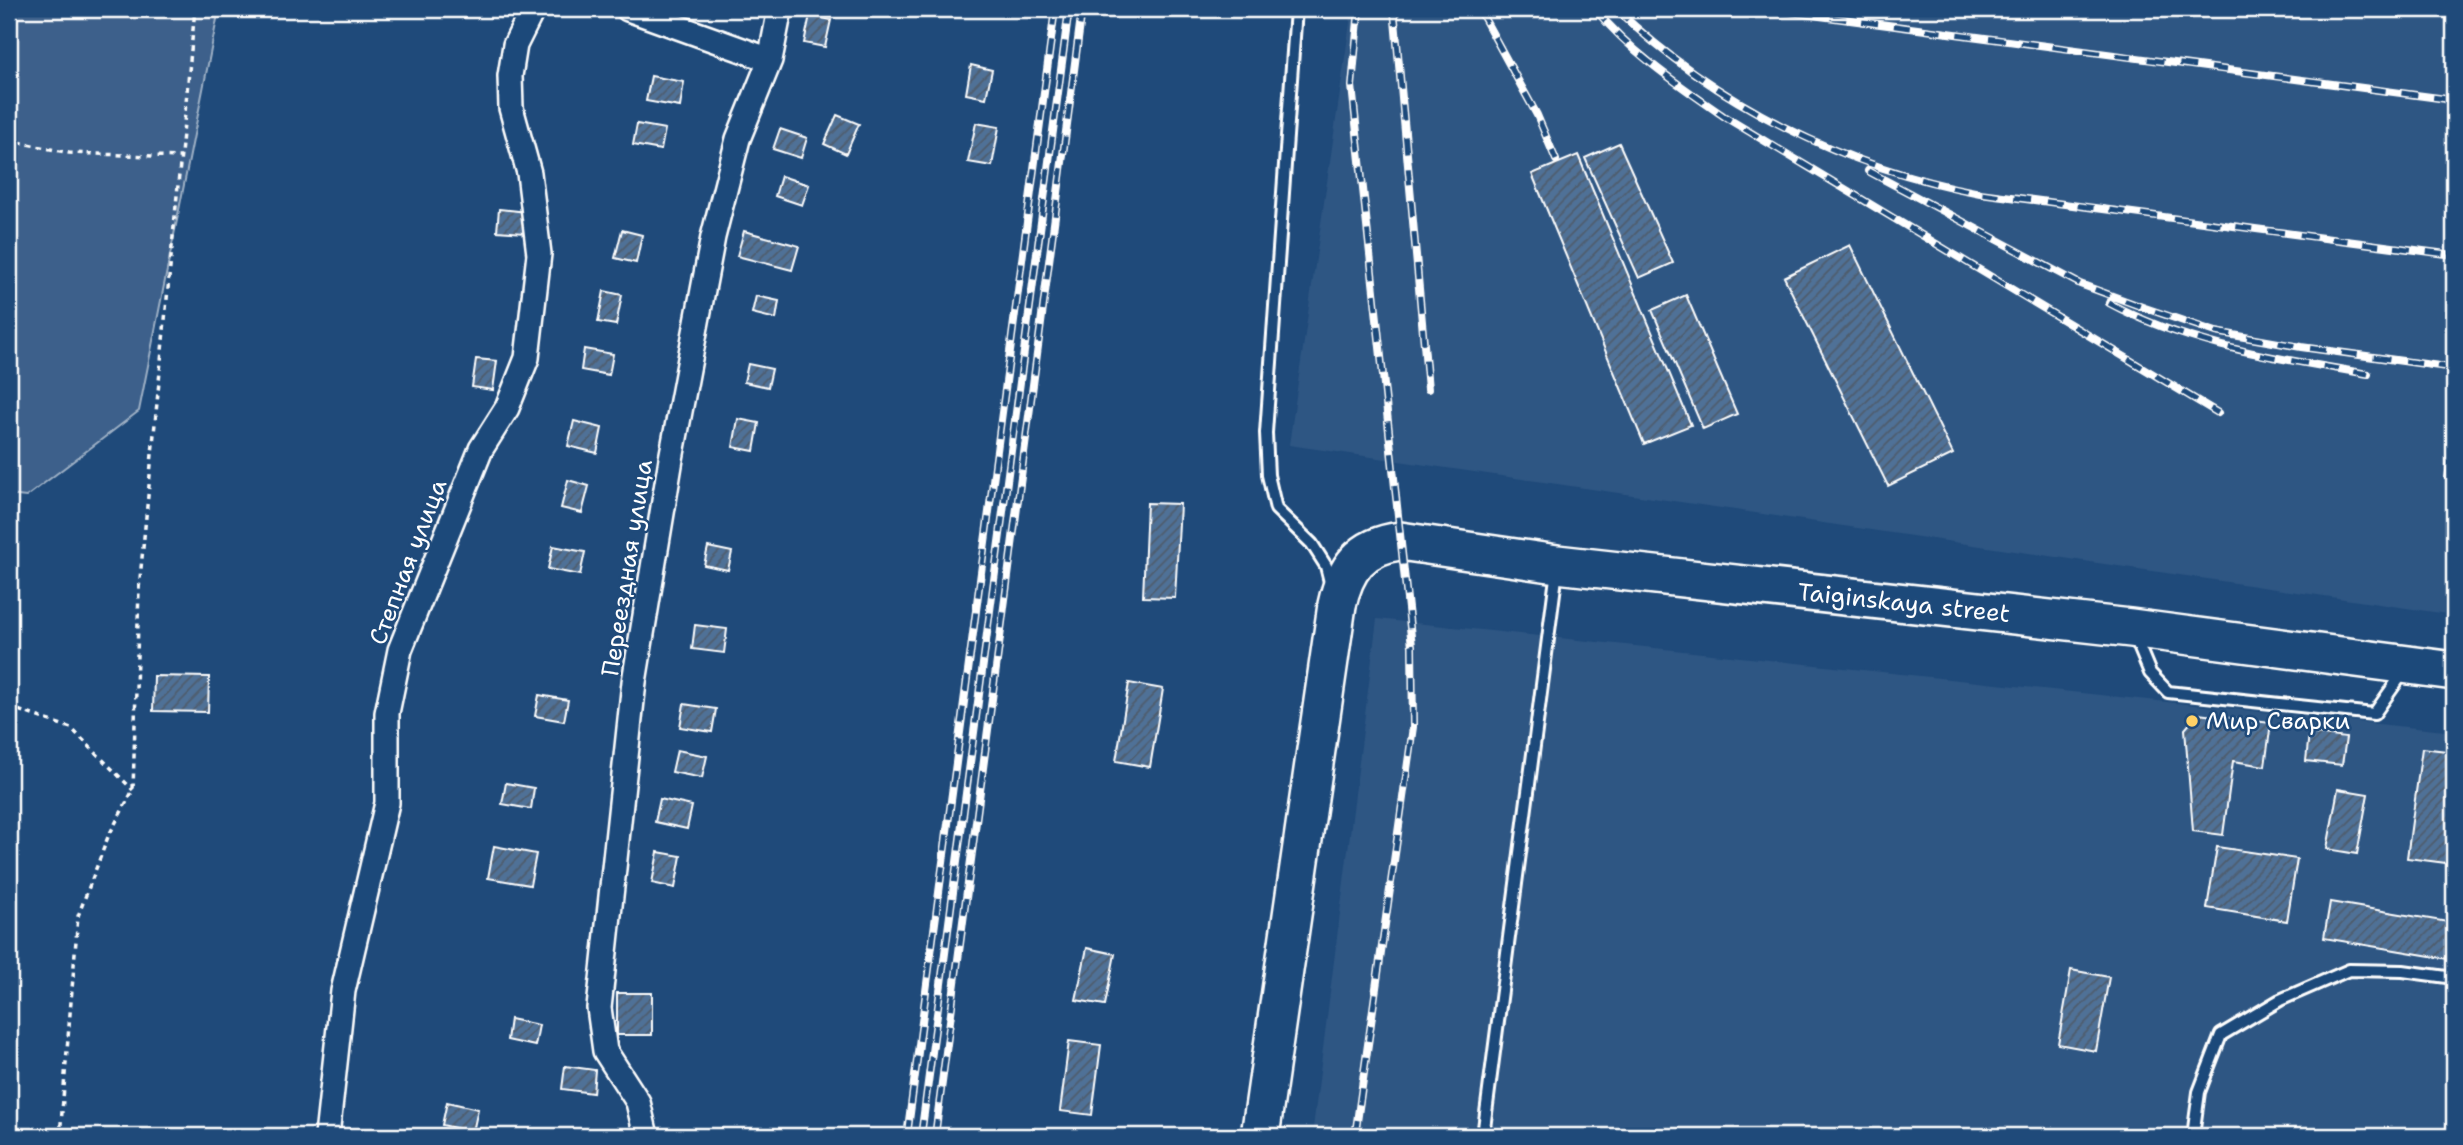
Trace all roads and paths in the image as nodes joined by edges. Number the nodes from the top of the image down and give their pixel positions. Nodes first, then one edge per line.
1 (195, 9) edge
2 (628, 9) edge
3 (780, 9) edge
4 (1296, 9) edge
5 (530, 15) edge
6 (770, 60) junction
7 (9, 140) edge
8 (181, 157) junction
9 (1557, 564) junction
10 (1337, 605) junction
11 (2131, 628) junction
12 (2408, 665) junction
13 (2454, 671) edge
14 (9, 707) edge
15 (133, 790) junction
16 (2454, 978) edge
17 (60, 1136) edge
18 (327, 1136) edge
19 (646, 1136) edge
20 (1260, 1136) edge
21 (1483, 1136) edge
22 (2193, 1136) edge

1 - 8 path
2 - 6 street
3 - 6 street, Переездная улица
4 - 10 lane
5 - 18 street, Степная улица
6 - 19 street, Переездная улица
7 - 8 path
8 - 15 path
9 - 10 highway, Taiginskaya street
9 - 11 highway, Taiginskaya street
9 - 21 lane
10 - 20 highway
11 - 12 highway, Taiginskaya street
11 - 12 lane
12 - 13 highway, Taiginskaya street
14 - 15 path
15 - 17 path
16 - 22 lane

